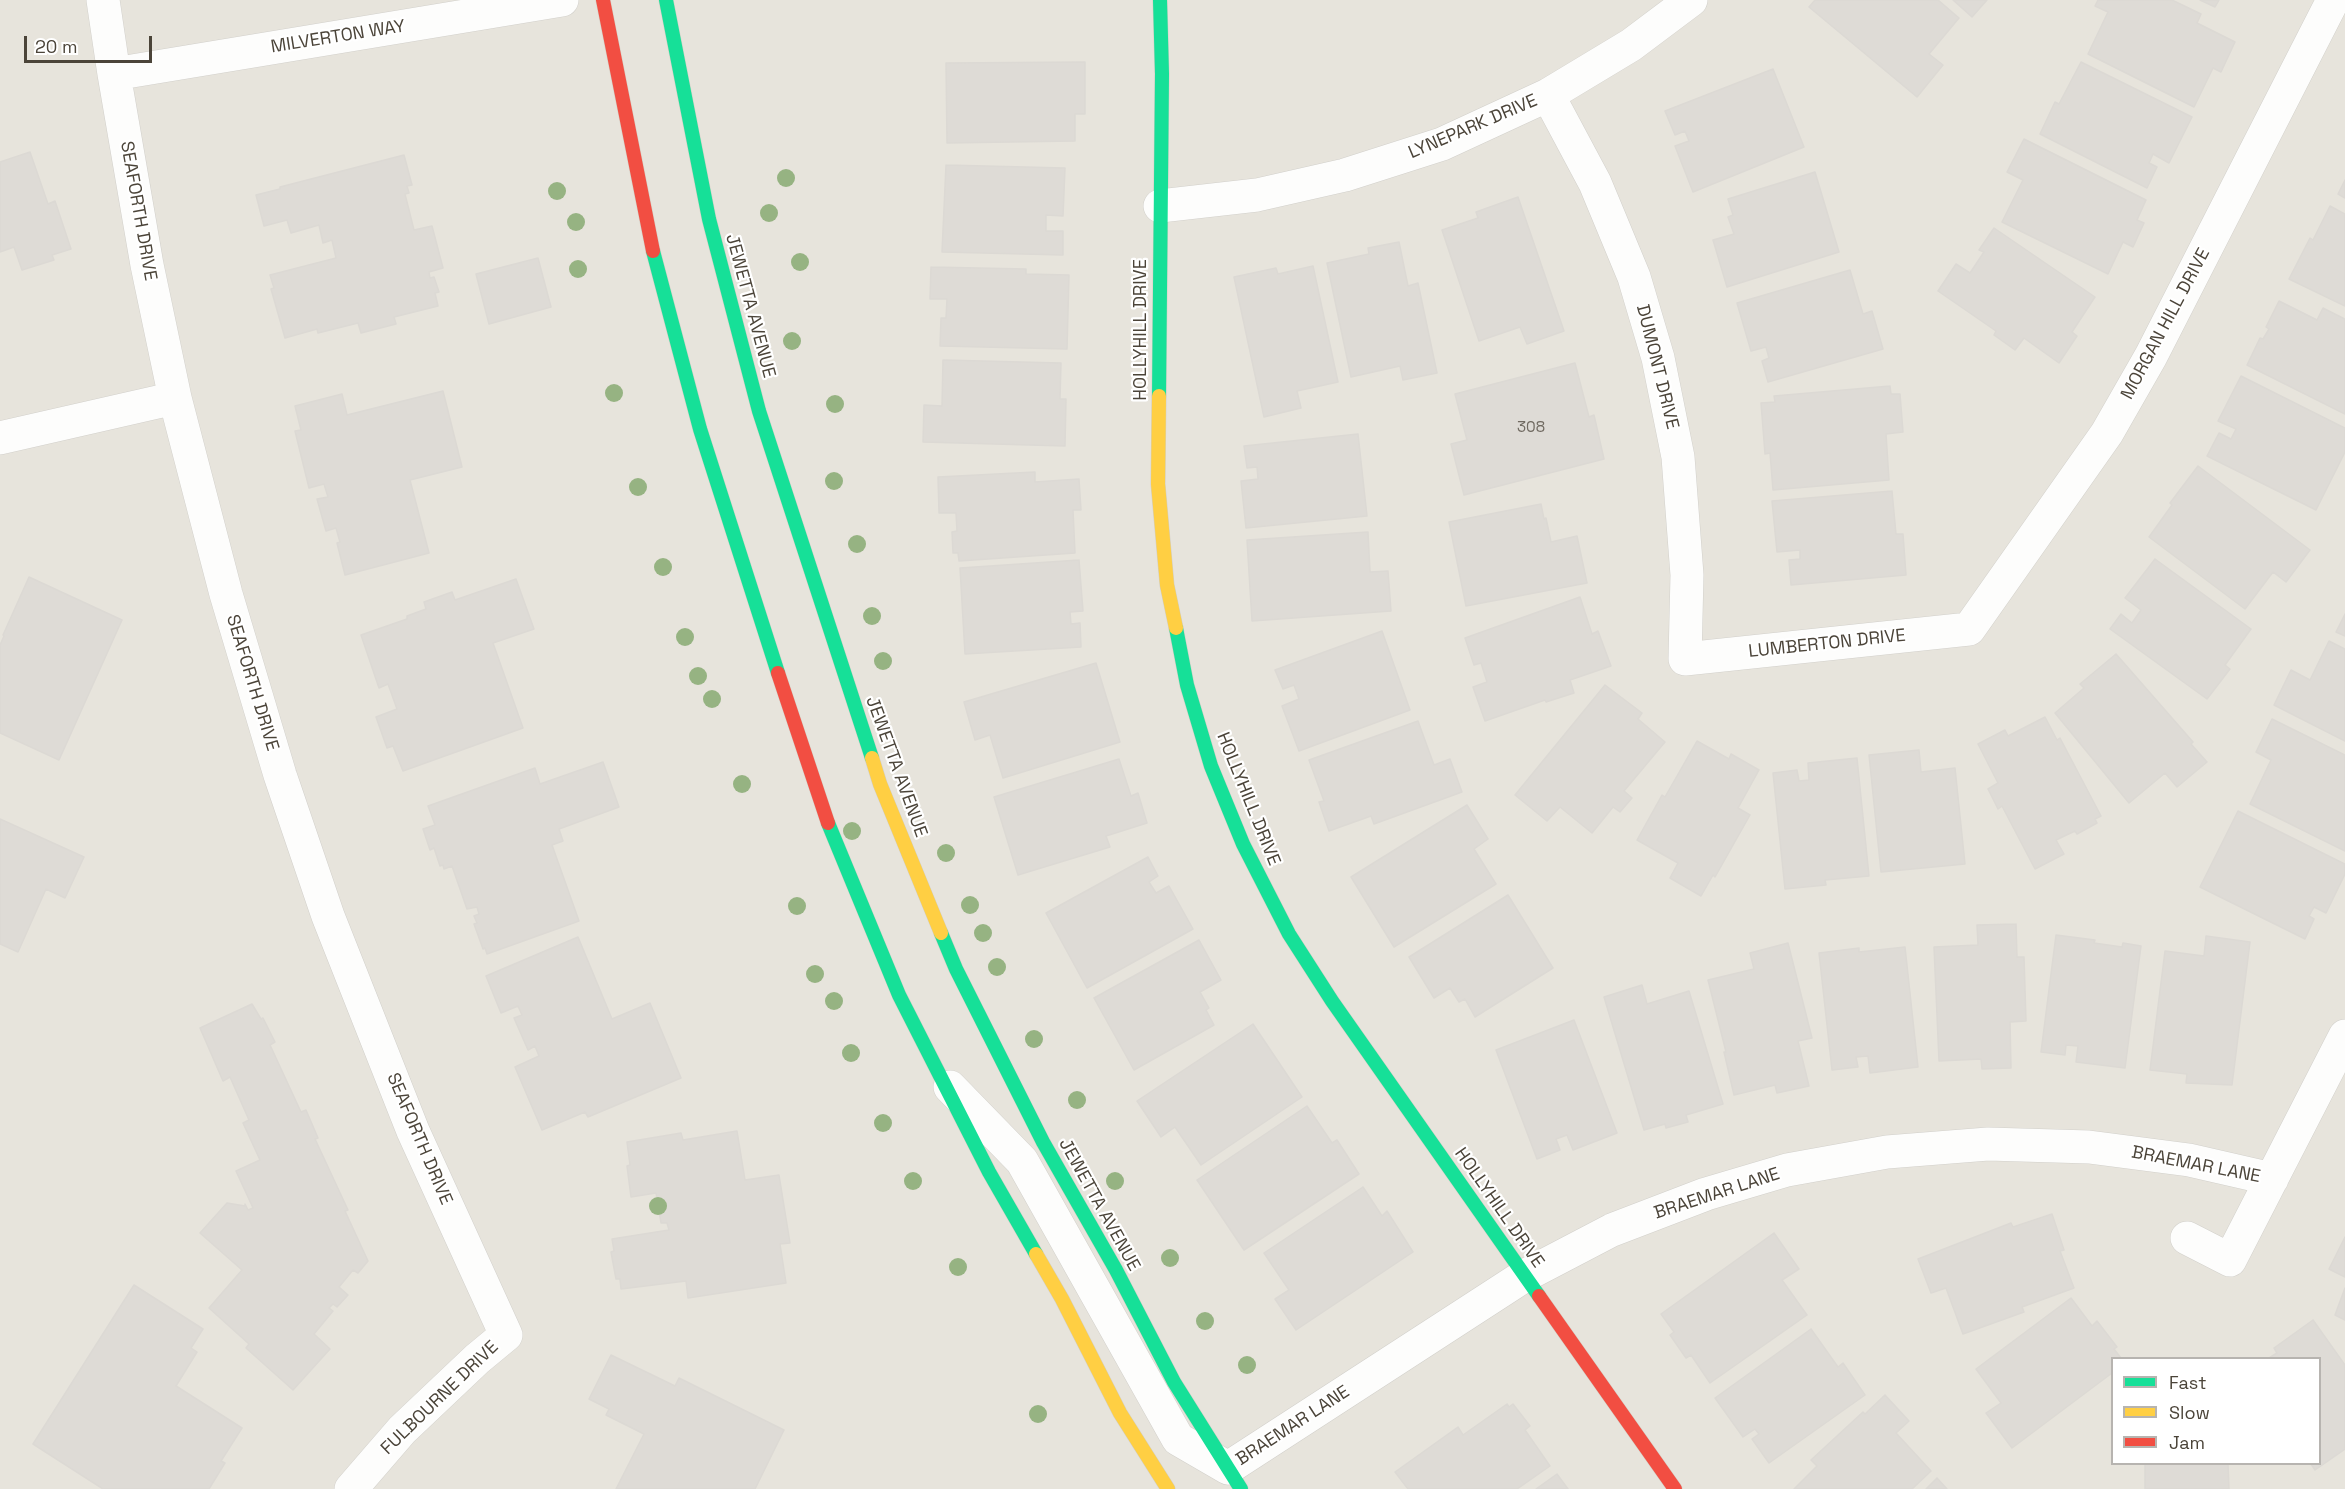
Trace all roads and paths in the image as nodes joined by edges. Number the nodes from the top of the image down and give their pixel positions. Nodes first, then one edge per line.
1 (103, 0) edge
2 (562, 0) edge
3 (603, 0) edge
4 (666, 0) edge
5 (1160, 0) edge
6 (1691, 0) edge
7 (2333, 0) edge
8 (114, 74) junction
9 (1548, 95) junction
10 (1160, 206) junction
11 (175, 398) junction
12 (0, 438) edge
13 (1968, 629) joint
14 (1685, 659) joint
15 (2345, 1036) edge
16 (942, 1080) junction
17 (2272, 1179) junction
18 (2187, 1238) dead end
19 (1524, 1276) junction
20 (506, 1335) joint
21 (1234, 1478) edge
22 (351, 1489) edge
23 (1168, 1489) edge
24 (1675, 1489) edge

1 - 8 street, SEAFORTH DRIVE
2 - 8 street, MILVERTON WAY
3 - 16 street
4 - 21 street, JEWETTA AVENUE
5 - 10 street, HOLLYHILL DRIVE
6 - 9 street, LYNEPARK DRIVE
7 - 13 street, MORGAN HILL DRIVE
8 - 11 street, SEAFORTH DRIVE
9 - 10 street, LYNEPARK DRIVE
9 - 14 street, DUMONT DRIVE
10 - 19 street, HOLLYHILL DRIVE
11 - 12 street
11 - 20 street, SEAFORTH DRIVE
13 - 14 street, LUMBERTON DRIVE
15 - 17 street
16 - 21 street
16 - 23 street
17 - 18 street
17 - 19 street, BRAEMAR LANE
19 - 21 street, BRAEMAR LANE
19 - 24 street, HOLLYHILL DRIVE
20 - 22 street, FULBOURNE DRIVE

